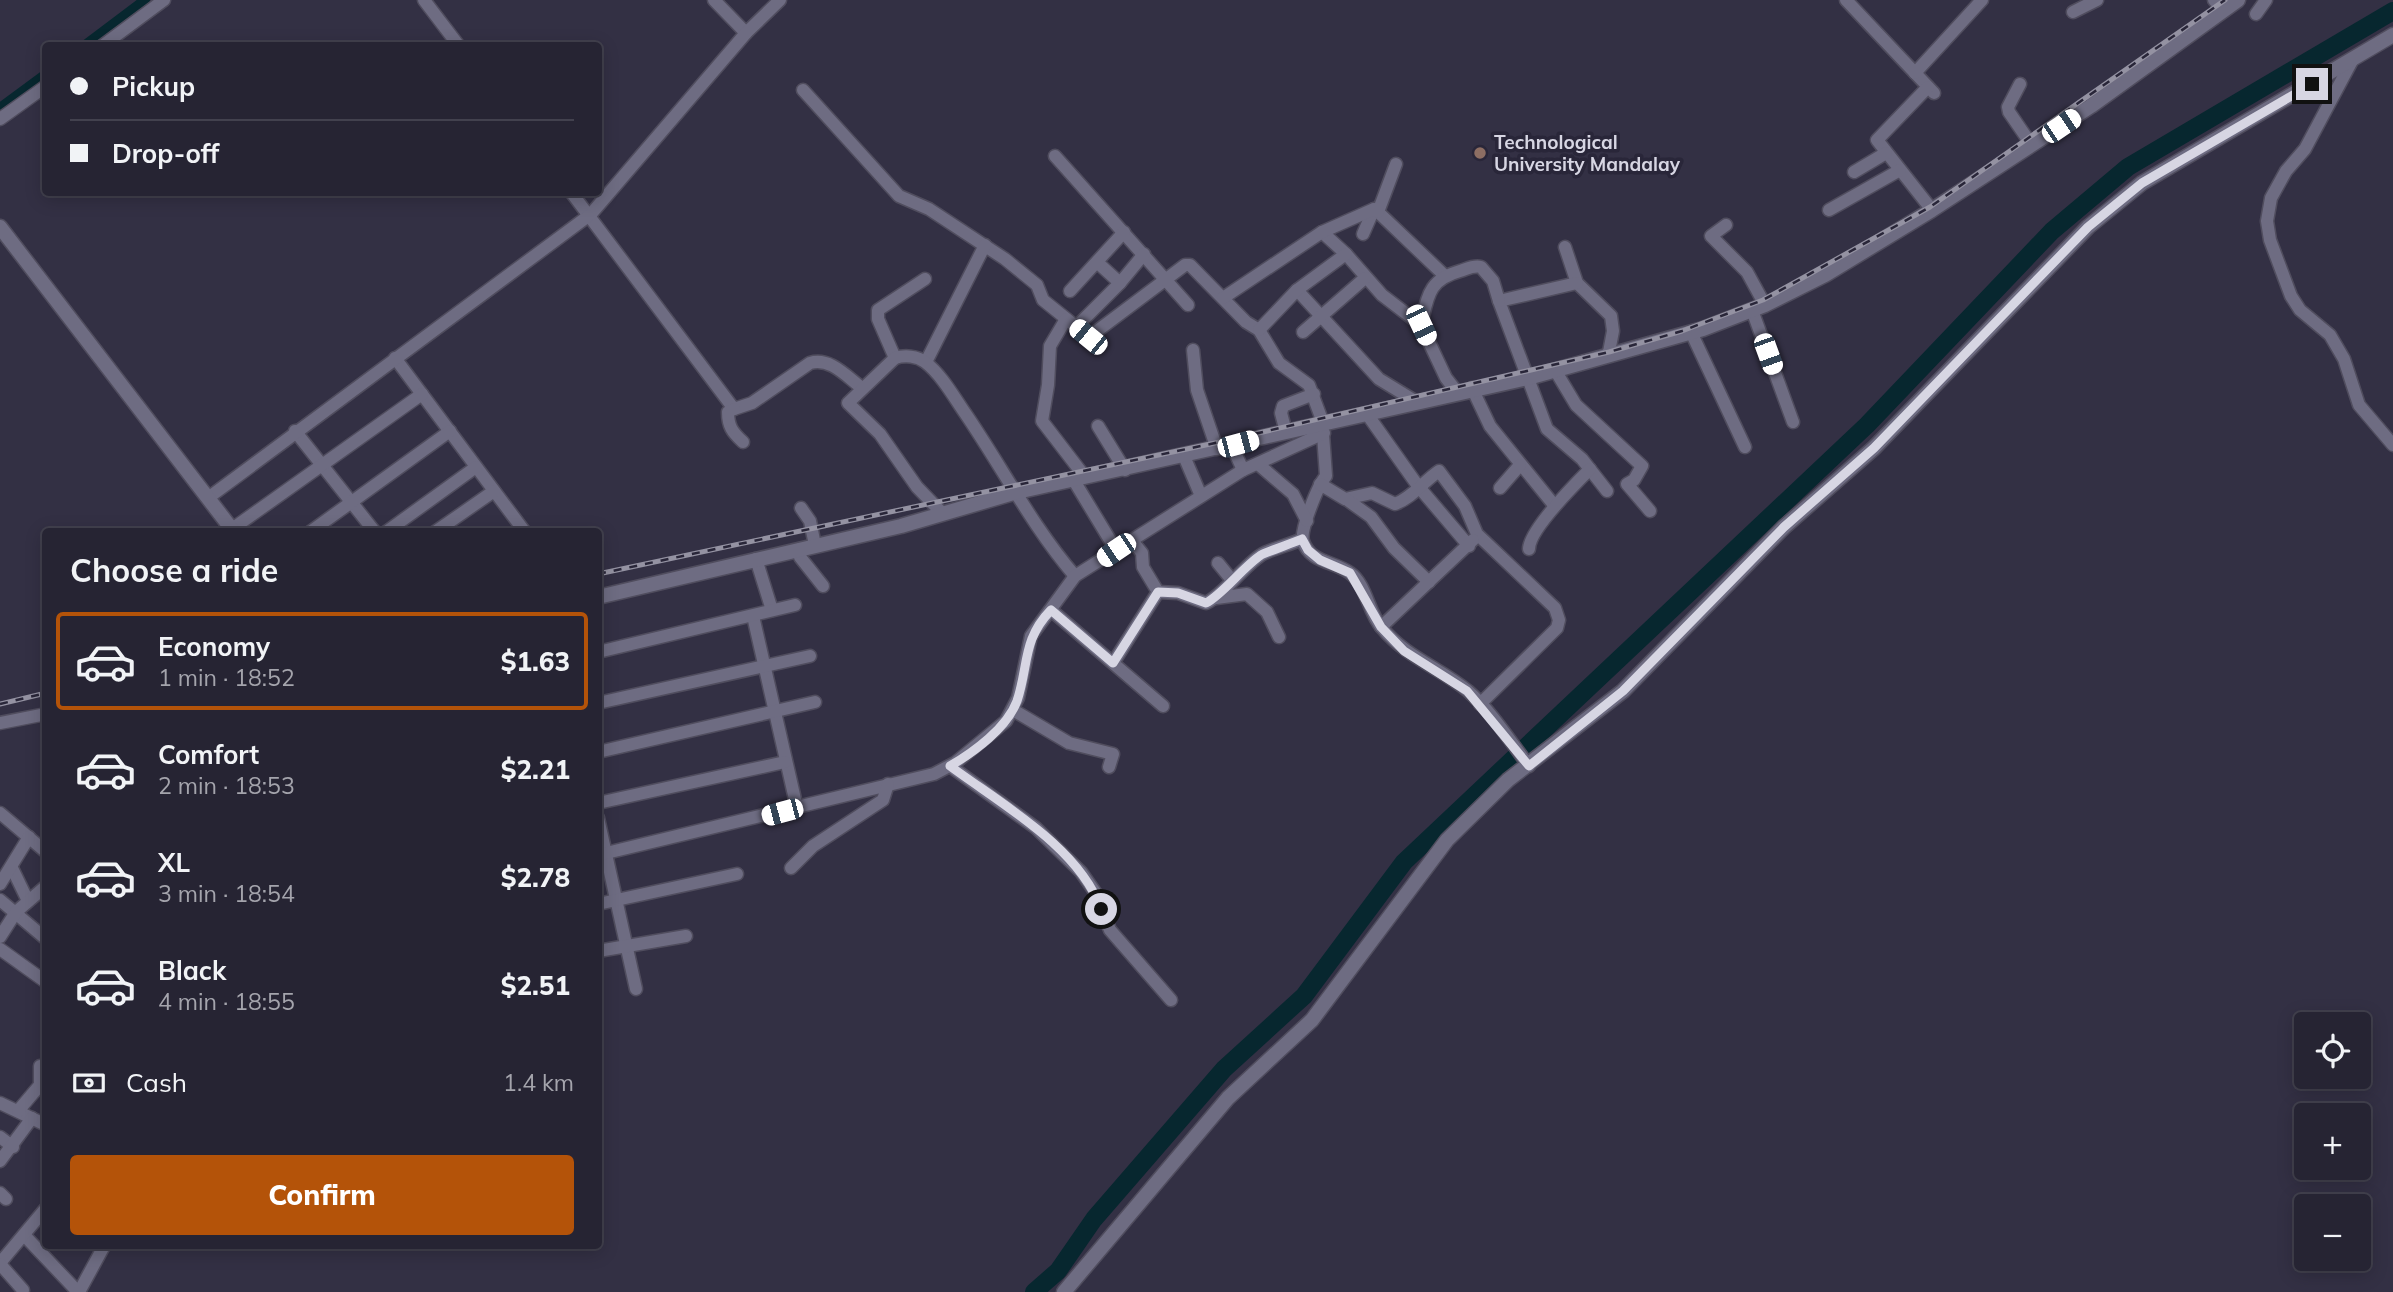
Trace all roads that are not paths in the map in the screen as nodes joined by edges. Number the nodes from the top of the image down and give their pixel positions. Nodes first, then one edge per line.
1 (164, 0) edge
2 (424, 0) edge
3 (714, 0) edge
4 (780, 0) edge
5 (1982, 0) edge
6 (2097, 0) edge
7 (2238, 0) edge
8 (2266, 0) edge
9 (1849, 1) edge
10 (2218, 5) edge
11 (2073, 12) dead end
12 (2256, 14) dead end
13 (746, 33) junction
14 (2393, 36) edge
15 (107, 42) edge
16 (456, 42) edge
17 (2353, 59) junction
18 (1915, 73) junction
19 (2020, 84) dead end
20 (42, 89) edge
21 (803, 90) dead end
22 (0, 119) edge
23 (2031, 144) junction
24 (1886, 153) junction
25 (1055, 156) dead end
26 (1396, 164) dead end
27 (1900, 170) junction
28 (1854, 173) dead end
29 (573, 196) edge
30 (1829, 210) dead end
31 (1932, 210) junction
32 (1376, 211) junction
33 (589, 216) junction
34 (1726, 225) dead end
35 (0, 226) edge
36 (1124, 232) junction
37 (1322, 233) junction
38 (1363, 234) dead end
39 (985, 245) junction
40 (1565, 247) dead end
41 (1144, 254) junction
42 (1346, 254) junction
43 (1098, 262) junction
44 (1444, 275) junction
45 (1365, 278) junction
46 (925, 279) dead end
47 (1167, 279) junction
48 (1120, 283) junction
49 (1577, 283) junction
50 (1297, 290) junction
51 (1070, 291) dead end
52 (1223, 298) junction
53 (1499, 301) junction
54 (1188, 305) dead end
55 (1758, 307) junction
56 (1322, 316) junction
57 (1071, 323) junction
58 (1421, 325) junction
59 (1259, 330) junction
60 (1303, 332) dead end
61 (1691, 332) junction
62 (1193, 350) dead end
63 (395, 358) junction
64 (895, 358) junction
65 (1604, 358) junction
66 (926, 362) junction
67 (1555, 370) junction
68 (1528, 378) junction
69 (862, 388) junction
70 (1472, 388) junction
71 (1457, 392) junction
72 (422, 394) junction
73 (1314, 394) junction
74 (1415, 401) junction
75 (734, 409) junction
76 (1367, 414) junction
77 (1793, 422) dead end
78 (1098, 426) dead end
79 (1323, 429) junction
80 (295, 430) junction
81 (450, 431) junction
82 (1286, 432) junction
83 (743, 442) dead end
84 (2393, 445) edge
85 (1224, 447) junction
86 (1745, 447) dead end
87 (1184, 456) junction
88 (1258, 464) junction
89 (1520, 465) junction
90 (324, 466) junction
91 (477, 467) junction
92 (1590, 469) junction
93 (1125, 470) junction
94 (1243, 470) junction
95 (1079, 478) junction
96 (1320, 484) junction
97 (1418, 486) junction
98 (1500, 488) dead end
99 (494, 491) junction
100 (1607, 491) dead end
101 (1017, 492) junction
102 (1201, 496) junction
103 (208, 498) junction
104 (1345, 499) junction
105 (352, 502) junction
106 (1554, 505) junction
107 (801, 508) dead end
108 (1650, 511) dead end
109 (943, 514) junction
110 (1307, 521) junction
111 (231, 528) edge
112 (237, 528) edge
113 (316, 528) edge
114 (372, 528) edge
115 (392, 528) edge
116 (441, 528) edge
117 (518, 528) edge
118 (1477, 534) junction
119 (1302, 539) junction
120 (1133, 542) junction
121 (815, 545) junction
122 (1469, 546) junction
123 (800, 549) junction
124 (1529, 549) dead end
125 (1116, 550) junction
126 (757, 559) junction
127 (1218, 563) dead end
128 (1075, 576) junction
129 (1231, 579) junction
130 (1429, 582) junction
131 (823, 586) dead end
132 (1158, 592) junction
133 (602, 596) edge
134 (1216, 598) junction
135 (795, 605) dead end
136 (1051, 610) junction
137 (772, 611) junction
138 (753, 616) junction
139 (1381, 627) junction
140 (1279, 638) dead end
141 (602, 651) edge
142 (810, 656) dead end
143 (1113, 663) junction
144 (764, 666) junction
145 (602, 702) edge
146 (815, 702) dead end
147 (1480, 704) junction
148 (1163, 706) dead end
149 (1013, 710) junction
150 (775, 713) junction
151 (42, 715) edge
152 (0, 723) edge
153 (602, 751) edge
154 (785, 762) junction
155 (1526, 762) junction
156 (950, 766) junction
157 (1109, 768) dead end
158 (888, 784) junction
159 (602, 802) edge
160 (797, 808) junction
161 (0, 813) edge
162 (29, 837) junction
163 (42, 848) edge
164 (603, 854) edge
165 (12, 868) junction
166 (791, 868) dead end
167 (737, 874) dead end
168 (0, 884) edge
169 (42, 889) edge
170 (0, 900) edge
171 (618, 900) junction
172 (28, 901) junction
173 (602, 903) edge
174 (16, 912) junction
175 (41, 935) edge
176 (686, 936) dead end
177 (0, 937) edge
178 (628, 945) junction
179 (0, 948) edge
180 (602, 950) edge
181 (42, 979) edge
182 (636, 989) dead end
183 (1171, 1000) dead end
184 (40, 1066) dead end
185 (0, 1103) edge
186 (18, 1111) junction
187 (32, 1118) junction
188 (42, 1123) edge
189 (0, 1137) edge
190 (13, 1147) junction
191 (0, 1161) edge
192 (42, 1213) edge
193 (24, 1235) junction
194 (102, 1249) edge
195 (0, 1264) edge
196 (23, 1290) dead end
197 (79, 1292) edge
198 (1064, 1292) edge

1 - 15 street
2 - 16 street
3 - 13 street
4 - 13 street
5 - 18 street
6 - 11 street
7 - 10 street
8 - 12 street
9 - 18 street
10 - 23 street
13 - 33 street
14 - 17 street
17 - 84 street
17 - 155 street
18 - 24 street
19 - 23 street
20 - 22 street
21 - 39 street
23 - 31 street
24 - 27 street
24 - 28 street
25 - 36 street
26 - 32 street
27 - 30 street
27 - 31 street
29 - 33 street
31 - 55 street
32 - 37 street
32 - 38 street
32 - 44 street
33 - 63 street
33 - 75 street
34 - 55 street
35 - 103 street
36 - 41 street
36 - 43 street
37 - 42 street
37 - 52 street
39 - 57 street
39 - 66 street
40 - 49 street
41 - 47 street
41 - 48 street
42 - 45 street
42 - 50 street
43 - 48 street
43 - 51 street
44 - 53 street
44 - 58 street
45 - 56 street
45 - 58 street
46 - 64 street
47 - 52 street
47 - 54 street
47 - 57 street
48 - 57 street
49 - 53 street
49 - 65 street
50 - 56 street
50 - 59 street
52 - 59 street
53 - 68 street
55 - 61 street
55 - 77 street
56 - 60 street
56 - 74 street
57 - 95 street
58 - 71 street
59 - 73 street
61 - 65 street
61 - 86 street
62 - 85 street
63 - 72 street
63 - 80 street
64 - 66 street
64 - 69 street
65 - 67 street
66 - 101 street
67 - 68 street
67 - 108 street
68 - 70 street
68 - 92 street
69 - 75 street
69 - 109 street
70 - 71 street
70 - 89 street
71 - 74 street
72 - 81 street
72 - 90 street
73 - 79 street
73 - 82 street
74 - 76 street
75 - 83 street
76 - 79 street
76 - 97 street
78 - 93 street
79 - 82 street
79 - 88 street
79 - 96 street
80 - 90 street
80 - 103 street
81 - 91 street
81 - 105 street
82 - 85 street
85 - 87 street
85 - 94 street
87 - 93 street
87 - 102 street
88 - 94 street
88 - 110 street
89 - 98 street
89 - 106 street
90 - 105 street
90 - 112 street
91 - 99 street
91 - 115 street
92 - 100 street
92 - 106 street
93 - 95 street
94 - 102 street
95 - 101 street
95 - 125 street
96 - 104 street
96 - 110 street
97 - 104 street
97 - 118 street
97 - 122 street
99 - 116 street
99 - 117 street
101 - 109 street
101 - 128 street
102 - 120 street
103 - 111 street
104 - 130 street
105 - 113 street
105 - 114 street
106 - 124 street
107 - 121 street
109 - 121 street
110 - 119 street
118 - 122 street
118 - 147 street
119 - 129 street
119 - 139 street
120 - 125 street
120 - 132 street
121 - 123 street
122 - 130 street
123 - 126 street
123 - 131 street
125 - 128 street
126 - 133 street
126 - 137 street
127 - 129 street
128 - 136 street
129 - 134 street
130 - 139 street
132 - 134 street
132 - 143 street
134 - 140 street
135 - 137 street
136 - 143 street
136 - 149 street
137 - 138 street
138 - 141 street
138 - 144 street
139 - 147 street
142 - 144 street
143 - 148 street
144 - 145 street
144 - 150 street
146 - 150 street
147 - 155 street
149 - 156 street
149 - 157 street
150 - 153 street
150 - 154 street
151 - 152 street
154 - 159 street
154 - 160 street
155 - 198 street
156 - 158 street
156 - 183 street
158 - 160 street
158 - 166 street
160 - 164 street
161 - 162 street
162 - 163 street
162 - 165 street
164 - 171 street
165 - 168 street
165 - 172 street
167 - 171 street
169 - 172 street
170 - 174 street
171 - 173 street
171 - 178 street
172 - 174 street
174 - 175 street
174 - 177 street
176 - 178 street
178 - 180 street
178 - 182 street
179 - 181 street
184 - 186 street
185 - 186 street
186 - 187 street
187 - 188 street
187 - 190 street
189 - 190 street
190 - 191 street
192 - 193 street
193 - 195 street
193 - 197 street
194 - 197 street
195 - 196 street

